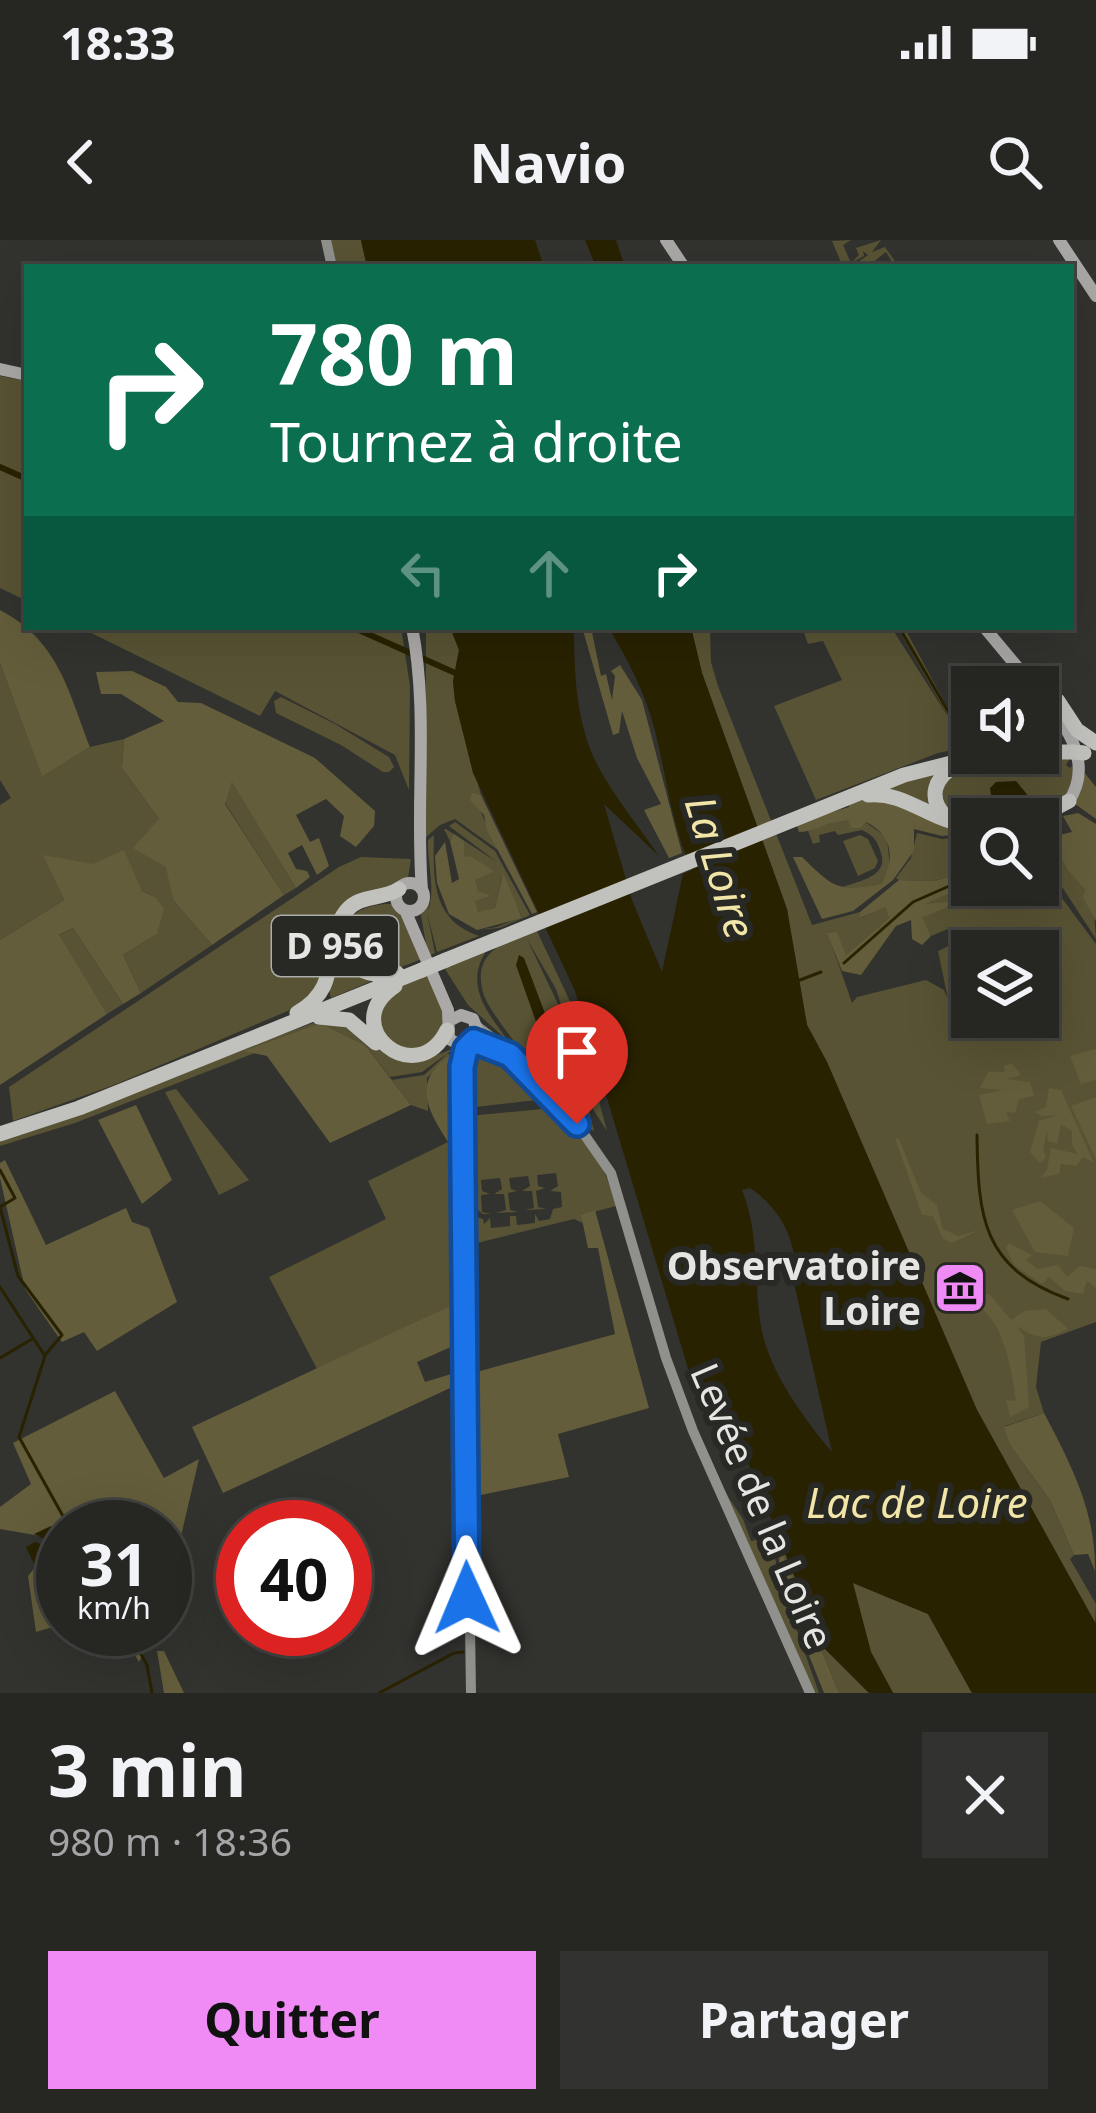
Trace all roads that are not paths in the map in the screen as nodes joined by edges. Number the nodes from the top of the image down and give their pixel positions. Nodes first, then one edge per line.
1 (1059, 240) edge
2 (1096, 296) edge
3 (412, 630) edge
4 (987, 630) edge
5 (1017, 666) edge
6 (1059, 702) edge
7 (1059, 719) edge
8 (1086, 750) edge
9 (951, 758) edge
10 (951, 764) edge
11 (951, 769) edge
12 (847, 798) junction
13 (1069, 801) joint
14 (1059, 806) edge
15 (786, 819) junction
16 (418, 820) junction
17 (951, 820) edge
18 (951, 821) edge
19 (403, 897) junction
20 (422, 897) junction
21 (416, 969) junction
22 (292, 1020) junction
23 (461, 1036) junction
24 (0, 1132) edge
25 (471, 1693) edge
26 (810, 1693) edge

1 - 2 main road
3 - 16 main road
4 - 5 main road
6 - 8 highway
7 - 13 main road
9 - 15 highway, D 956
10 - 12 highway, D 956
11 - 17 highway, D 956
12 - 15 highway, D 956
12 - 18 highway, D 956
13 - 14 highway
15 - 21 highway, D 956, bridge
16 - 19 main road
16 - 20 main road
19 - 20 main road
19 - 20 main road
19 - 21 highway, D 956
19 - 22 highway, D 956
19 - 23 main road
20 - 23 main road
21 - 22 highway, D 956
21 - 23 highway, D 956
22 - 23 highway, D 956
22 - 24 highway, D 956
23 - 25 main road
23 - 26 main road, Levée de la Loire

